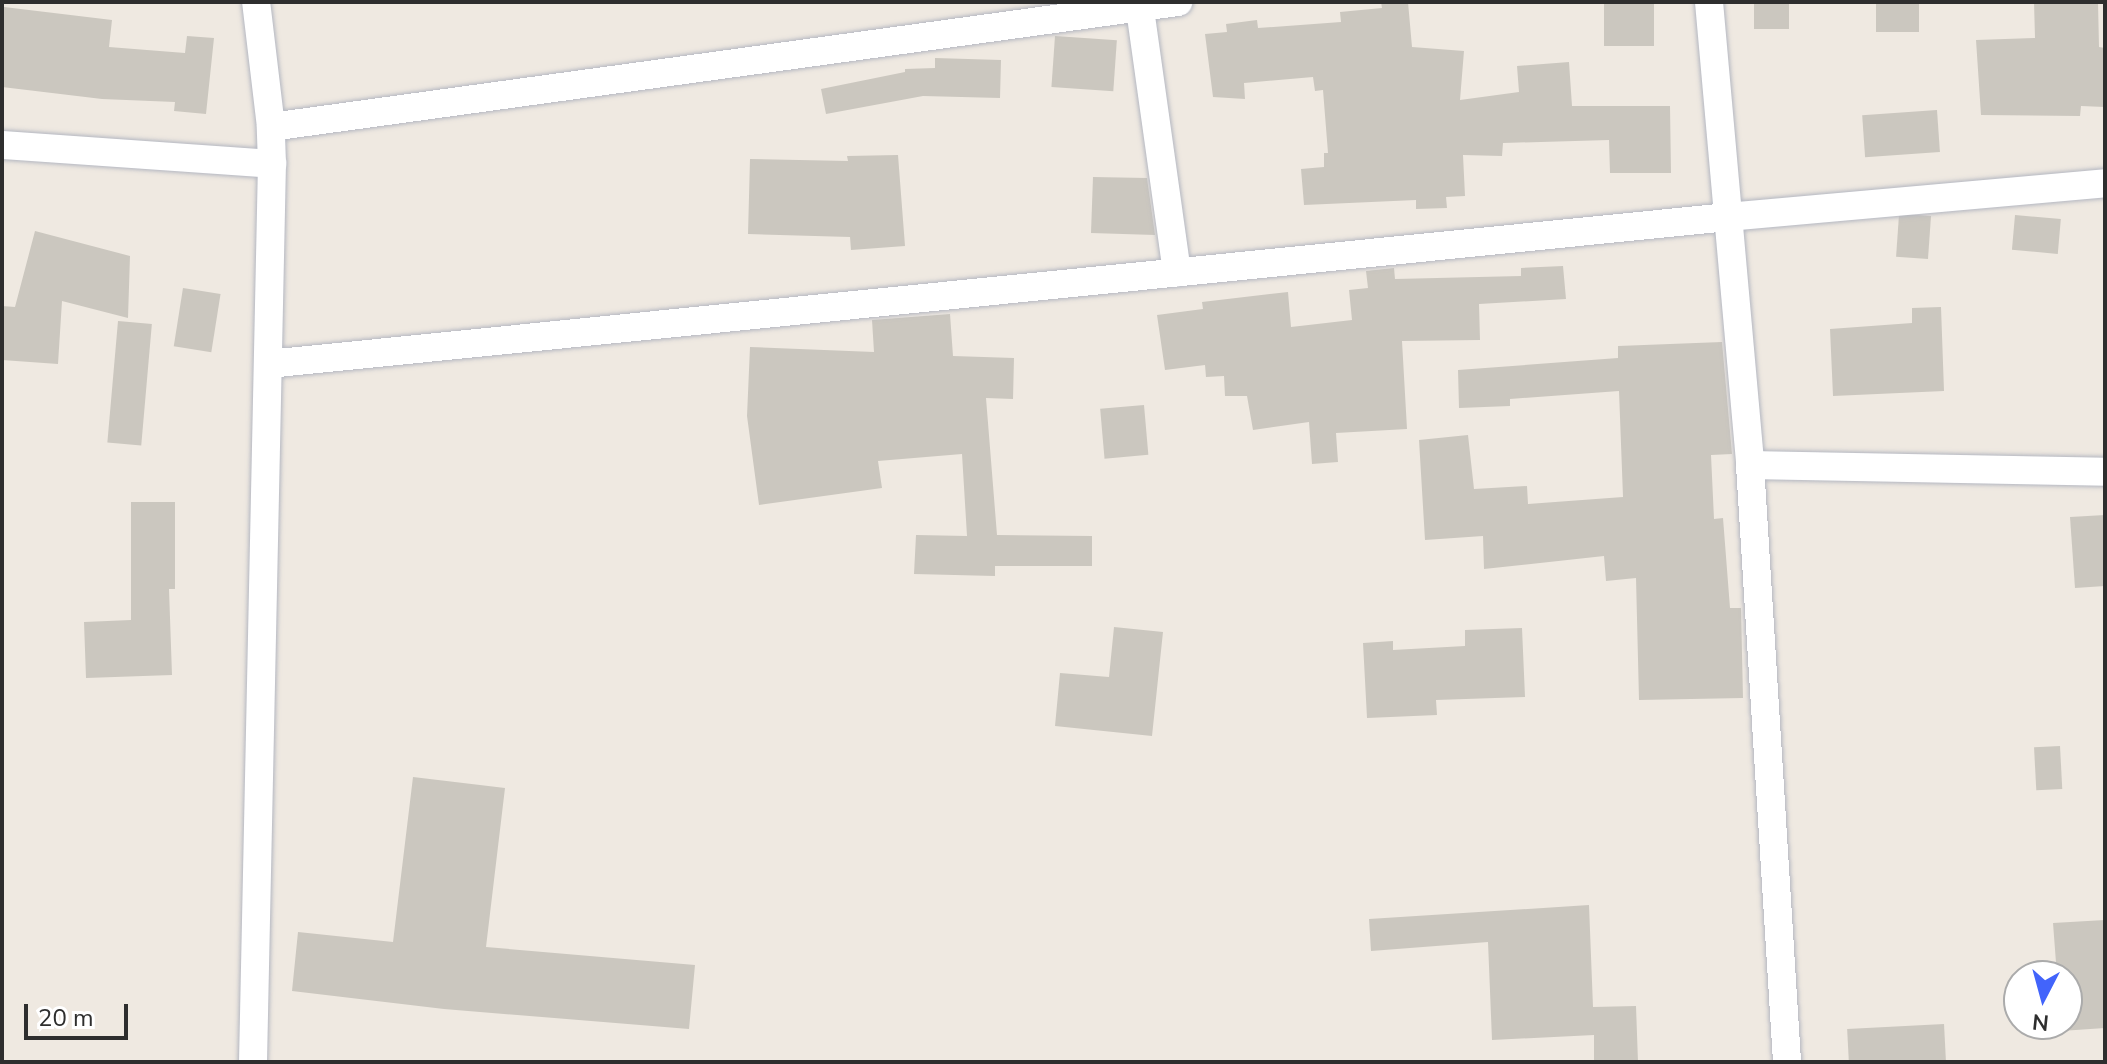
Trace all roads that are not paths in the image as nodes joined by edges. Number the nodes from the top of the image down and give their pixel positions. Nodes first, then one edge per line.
1 (256, 2) edge
2 (1178, 2) edge
3 (1709, 2) edge
4 (1139, 4) edge
5 (271, 127) junction
6 (2, 145) edge
7 (272, 164) junction
8 (2105, 183) edge
9 (1727, 217) junction
10 (1177, 272) junction
11 (268, 364) junction
12 (1750, 465) junction
13 (2105, 472) edge
14 (253, 1062) edge
15 (1787, 1062) edge

1 - 5 street
2 - 4 street
3 - 9 street
4 - 5 street
4 - 10 street
5 - 7 street
6 - 7 street
7 - 11 street
8 - 9 street
9 - 10 street
9 - 12 street
10 - 11 street
11 - 14 street
12 - 13 street
12 - 15 street

